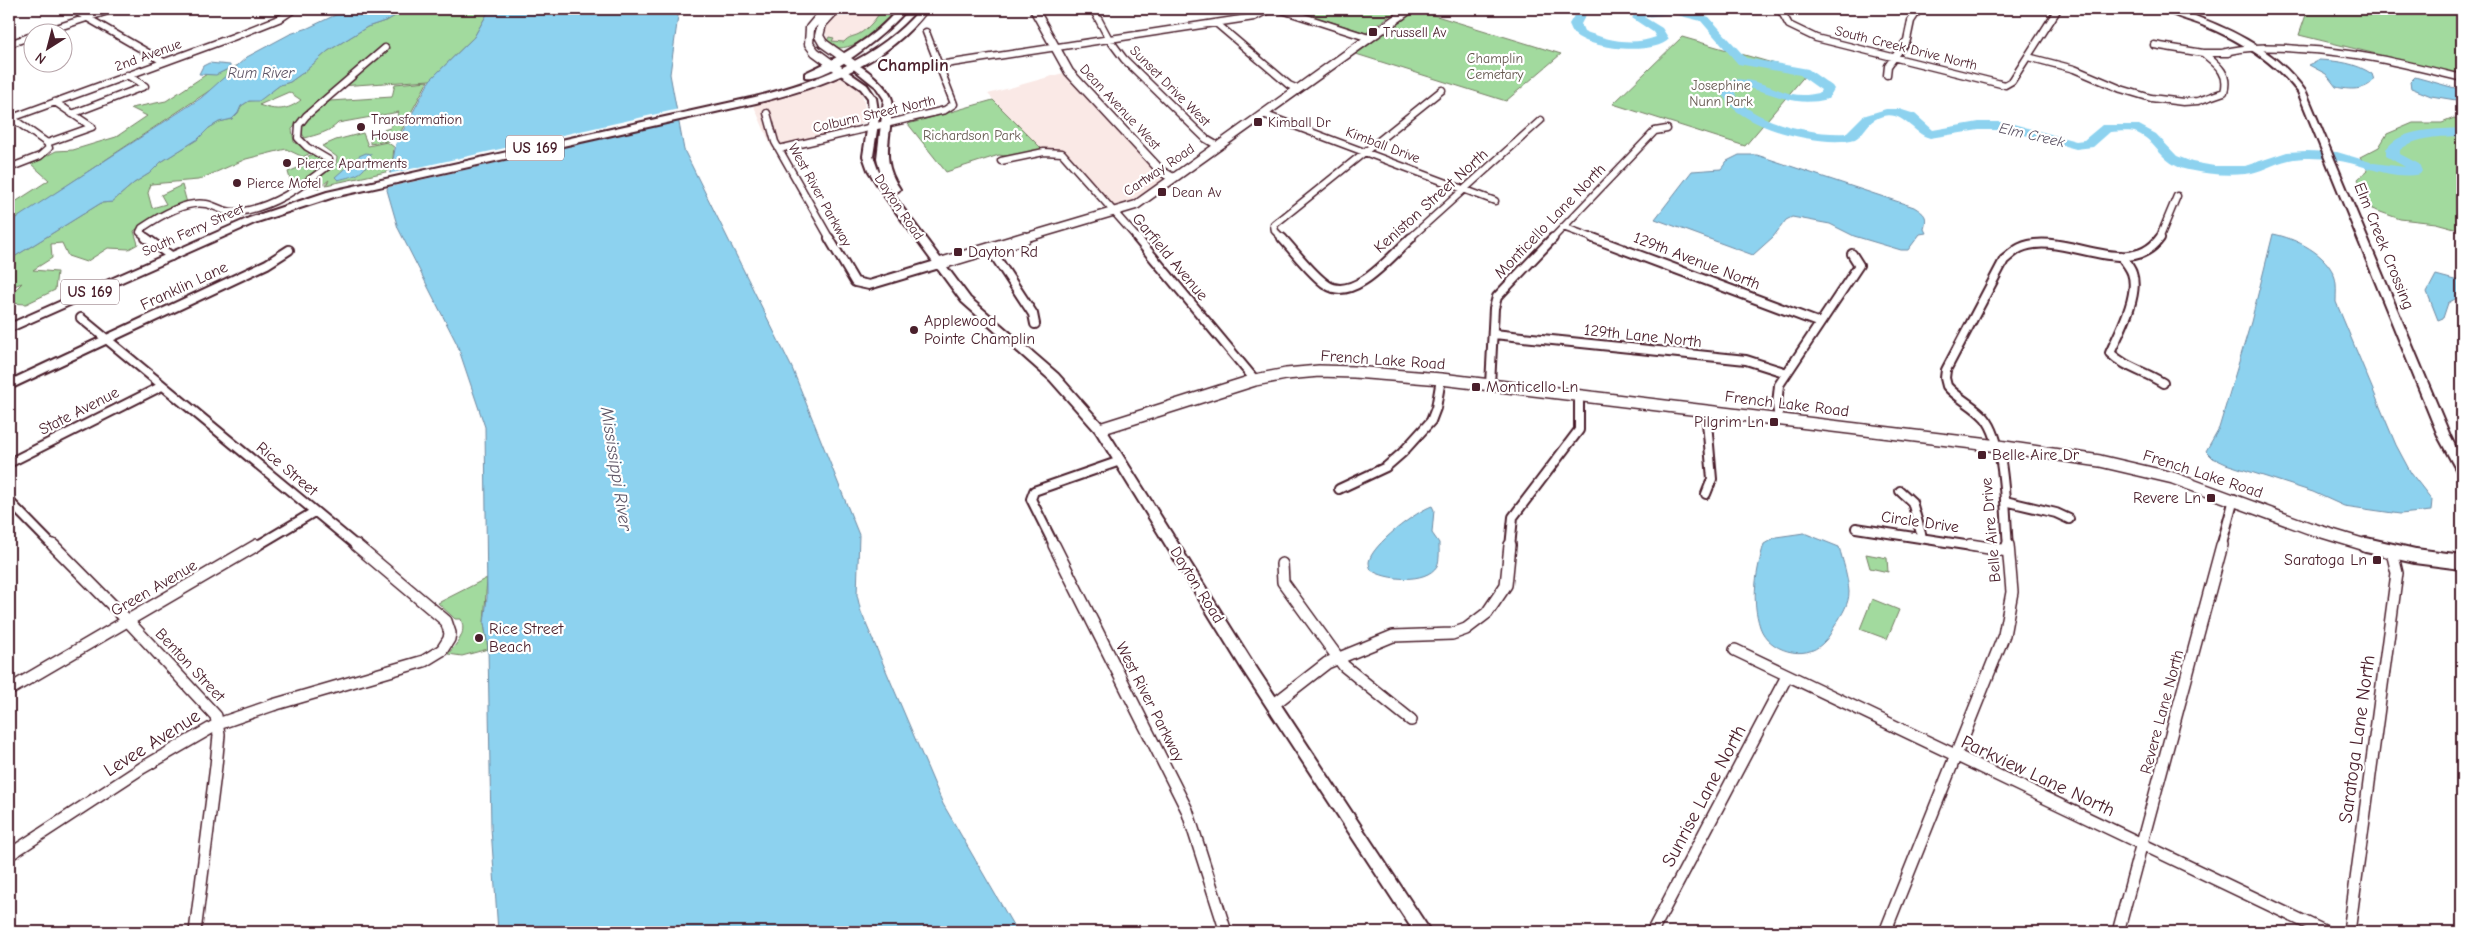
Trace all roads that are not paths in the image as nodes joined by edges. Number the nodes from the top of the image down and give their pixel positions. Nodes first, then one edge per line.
1 (72, 9) edge
2 (114, 9) edge
3 (293, 9) edge
4 (826, 9) edge
5 (836, 9) edge
6 (903, 9) edge
7 (924, 9) edge
8 (1034, 9) edge
9 (1094, 9) edge
10 (1270, 9) edge
11 (1280, 9) edge
12 (1410, 9) edge
13 (1780, 9) edge
14 (1919, 9) edge
15 (2058, 9) edge
16 (2167, 9) edge
17 (87, 18) junction
18 (72, 23) edge
19 (1216, 23) junction
20 (926, 32) dead end
21 (1369, 38) junction
22 (22, 39) edge
23 (1109, 39) junction
24 (9, 44) edge
25 (2154, 46) dead end
26 (385, 48) dead end
27 (1055, 48) junction
28 (2255, 49) junction
29 (2203, 53) junction
30 (2222, 53) joint
31 (1896, 56) junction
32 (2028, 56) junction
33 (844, 58) junction
34 (164, 62) junction
35 (832, 64) junction
36 (854, 65) junction
37 (939, 65) junction
38 (841, 71) junction
39 (127, 75) junction
40 (1887, 75) dead end
41 (2462, 78) edge
42 (1298, 89) junction
43 (1442, 90) dead end
44 (54, 102) junction
45 (689, 113) junction
46 (767, 113) dead end
47 (72, 114) junction
48 (1263, 114) junction
49 (10, 117) edge
50 (1540, 120) dead end
51 (887, 124) junction
52 (872, 128) junction
53 (1667, 129) dead end
54 (47, 143) junction
55 (1218, 146) junction
56 (779, 150) junction
57 (1365, 152) junction
58 (1062, 153) joint
59 (1001, 161) dead end
60 (9, 168) edge
61 (1173, 178) junction
62 (1464, 189) junction
63 (2177, 196) dead end
64 (1495, 200) dead end
65 (1114, 213) junction
66 (1563, 227) junction
67 (289, 250) dead end
68 (991, 250) junction
69 (1852, 254) dead end
70 (171, 256) junction
71 (2121, 256) junction
72 (939, 264) junction
73 (859, 285) joint
74 (81, 318) dead end
75 (1820, 323) junction
76 (1035, 324) dead end
77 (9, 328) edge
78 (1494, 334) junction
79 (107, 338) junction
80 (1787, 373) junction
81 (1440, 379) junction
82 (1255, 380) junction
83 (2163, 383) dead end
84 (9, 385) edge
85 (1490, 385) junction
86 (162, 386) junction
87 (1579, 396) junction
88 (1706, 411) junction
89 (1779, 420) junction
90 (1100, 429) junction
91 (1998, 446) junction
92 (1120, 461) junction
93 (9, 463) edge
94 (2462, 470) edge
95 (1339, 489) dead end
96 (1900, 491) dead end
97 (1706, 494) dead end
98 (2234, 500) junction
99 (9, 501) edge
100 (2004, 501) junction
101 (314, 512) junction
102 (2069, 519) dead end
103 (1856, 528) dead end
104 (1922, 537) junction
105 (2008, 551) junction
106 (2392, 552) junction
107 (2462, 562) edge
108 (1282, 564) dead end
109 (128, 621) junction
110 (1735, 650) dead end
111 (440, 652) joint
112 (1338, 658) junction
113 (1786, 676) junction
114 (9, 690) edge
115 (1273, 705) junction
116 (1411, 720) dead end
117 (218, 724) junction
118 (1956, 757) junction
119 (2142, 844) junction
120 (9, 856) edge
121 (195, 932) edge
122 (1226, 932) edge
123 (1423, 932) edge
124 (1652, 932) edge
125 (1885, 932) edge
126 (2118, 932) edge
127 (2326, 932) edge
128 (2349, 932) edge

1 - 17 street
2 - 17 street
3 - 34 street, 2nd Avenue
4 - 35 street
5 - 33 street
6 - 33 highway, US 169
7 - 36 highway, US 169
8 - 27 street, Dean Avenue West
9 - 23 street, Sunset Drive West
10 - 19 street
11 - 21 street
12 - 21 street, Cartway Road
13 - 31 street, South Creek Drive North
14 - 31 street
15 - 32 street
16 - 28 main road, Elm Creek Crossing
17 - 18 street
17 - 34 street
19 - 23 street
19 - 42 street
20 - 37 street
21 - 42 street, Cartway Road
22 - 24 street
23 - 27 street
23 - 55 street, Sunset Drive West
25 - 29 street
26 - 70 street
27 - 37 street
27 - 61 street, Dean Avenue West
28 - 30 street
28 - 41 street
28 - 94 main road, Elm Creek Crossing
29 - 30 street
29 - 32 street
31 - 32 street, South Creek Drive North
31 - 40 street
33 - 35 highway, US 169
33 - 36 street
34 - 39 street, 2nd Avenue
35 - 38 street
35 - 45 highway, US 169
36 - 38 highway, US 169
36 - 51 main road, Dayton Road
37 - 51 street, Colburn Street North
38 - 45 highway, US 169
38 - 52 main road, Dayton Road
39 - 44 street, 2nd Avenue
39 - 47 street
42 - 48 street, Cartway Road
43 - 57 street
44 - 47 street
44 - 49 street, 2nd Avenue
45 - 70 highway, South Ferry Street / US 169
46 - 56 street, West River Parkway
47 - 54 street
48 - 55 street, Cartway Road
48 - 57 street, Kimball Drive
49 - 54 street
50 - 62 street, Keniston Street North
51 - 52 street, Colburn Street North
51 - 72 main road, Dayton Road
52 - 56 street, Colburn Street North
52 - 72 main road, Dayton Road
53 - 66 street, Monticello Lane North
54 - 60 street
55 - 61 street, Cartway Road
56 - 73 street, West River Parkway
57 - 62 street, Kimball Drive
57 - 62 street, Keniston Street North
58 - 59 street
58 - 65 street, Garfield Avenue
61 - 65 street, Cartway Road
62 - 64 street, Kimball Drive
63 - 71 street
65 - 68 street, Cartway Road
65 - 82 street, Garfield Avenue
66 - 75 street, 129th Avenue North
66 - 78 street, Monticello Lane North
67 - 79 street, Franklin Lane
68 - 72 street, Cartway Road
68 - 76 street
69 - 75 street
70 - 77 highway, South Ferry Street / US 169
71 - 83 street
71 - 91 street, Belle Aire Drive
72 - 73 street, Cartway Road
72 - 90 main road, Dayton Road
74 - 79 street, Rice Street
75 - 80 street
78 - 80 street, 129th Lane North
78 - 85 street, Monticello Lane North
79 - 84 street, Franklin Lane
79 - 86 street, Rice Street
80 - 89 street
81 - 82 street, French Lake Road
81 - 85 street, French Lake Road
81 - 95 street
82 - 90 street, French Lake Road
85 - 87 street, French Lake Road
86 - 93 street, State Avenue
86 - 101 street, Rice Street
87 - 88 street, French Lake Road
87 - 112 street
88 - 89 street, French Lake Road
88 - 97 street
89 - 91 street, French Lake Road
90 - 92 main road, Dayton Road
91 - 98 street, French Lake Road
91 - 100 street, Belle Aire Drive
92 - 115 main road, Dayton Road
92 - 122 street, West River Parkway
96 - 104 street
98 - 106 street, French Lake Road
98 - 119 street, Revere Lane North
99 - 109 street, Benton Street
100 - 102 street
100 - 105 street, Belle Aire Drive
101 - 109 street, Green Avenue
101 - 111 street, Rice Street
103 - 104 street, Circle Drive
104 - 105 street, Circle Drive
105 - 118 street, Belle Aire Drive
106 - 107 street, French Lake Road
106 - 128 street, Saratoga Lane North
108 - 112 street
109 - 114 street, Green Avenue
109 - 117 street, Benton Street
110 - 113 street, Parkview Lane North
111 - 117 street, Levee Avenue
112 - 115 street
112 - 116 street
113 - 118 street, Parkview Lane North
113 - 124 street, Sunrise Lane North
115 - 123 main road, Dayton Road
117 - 120 street, Levee Avenue
117 - 121 street, Benton Street
118 - 119 street, Parkview Lane North
118 - 125 street, Belle Aire Drive
119 - 126 street, Revere Lane North
119 - 127 street, Parkview Lane North

